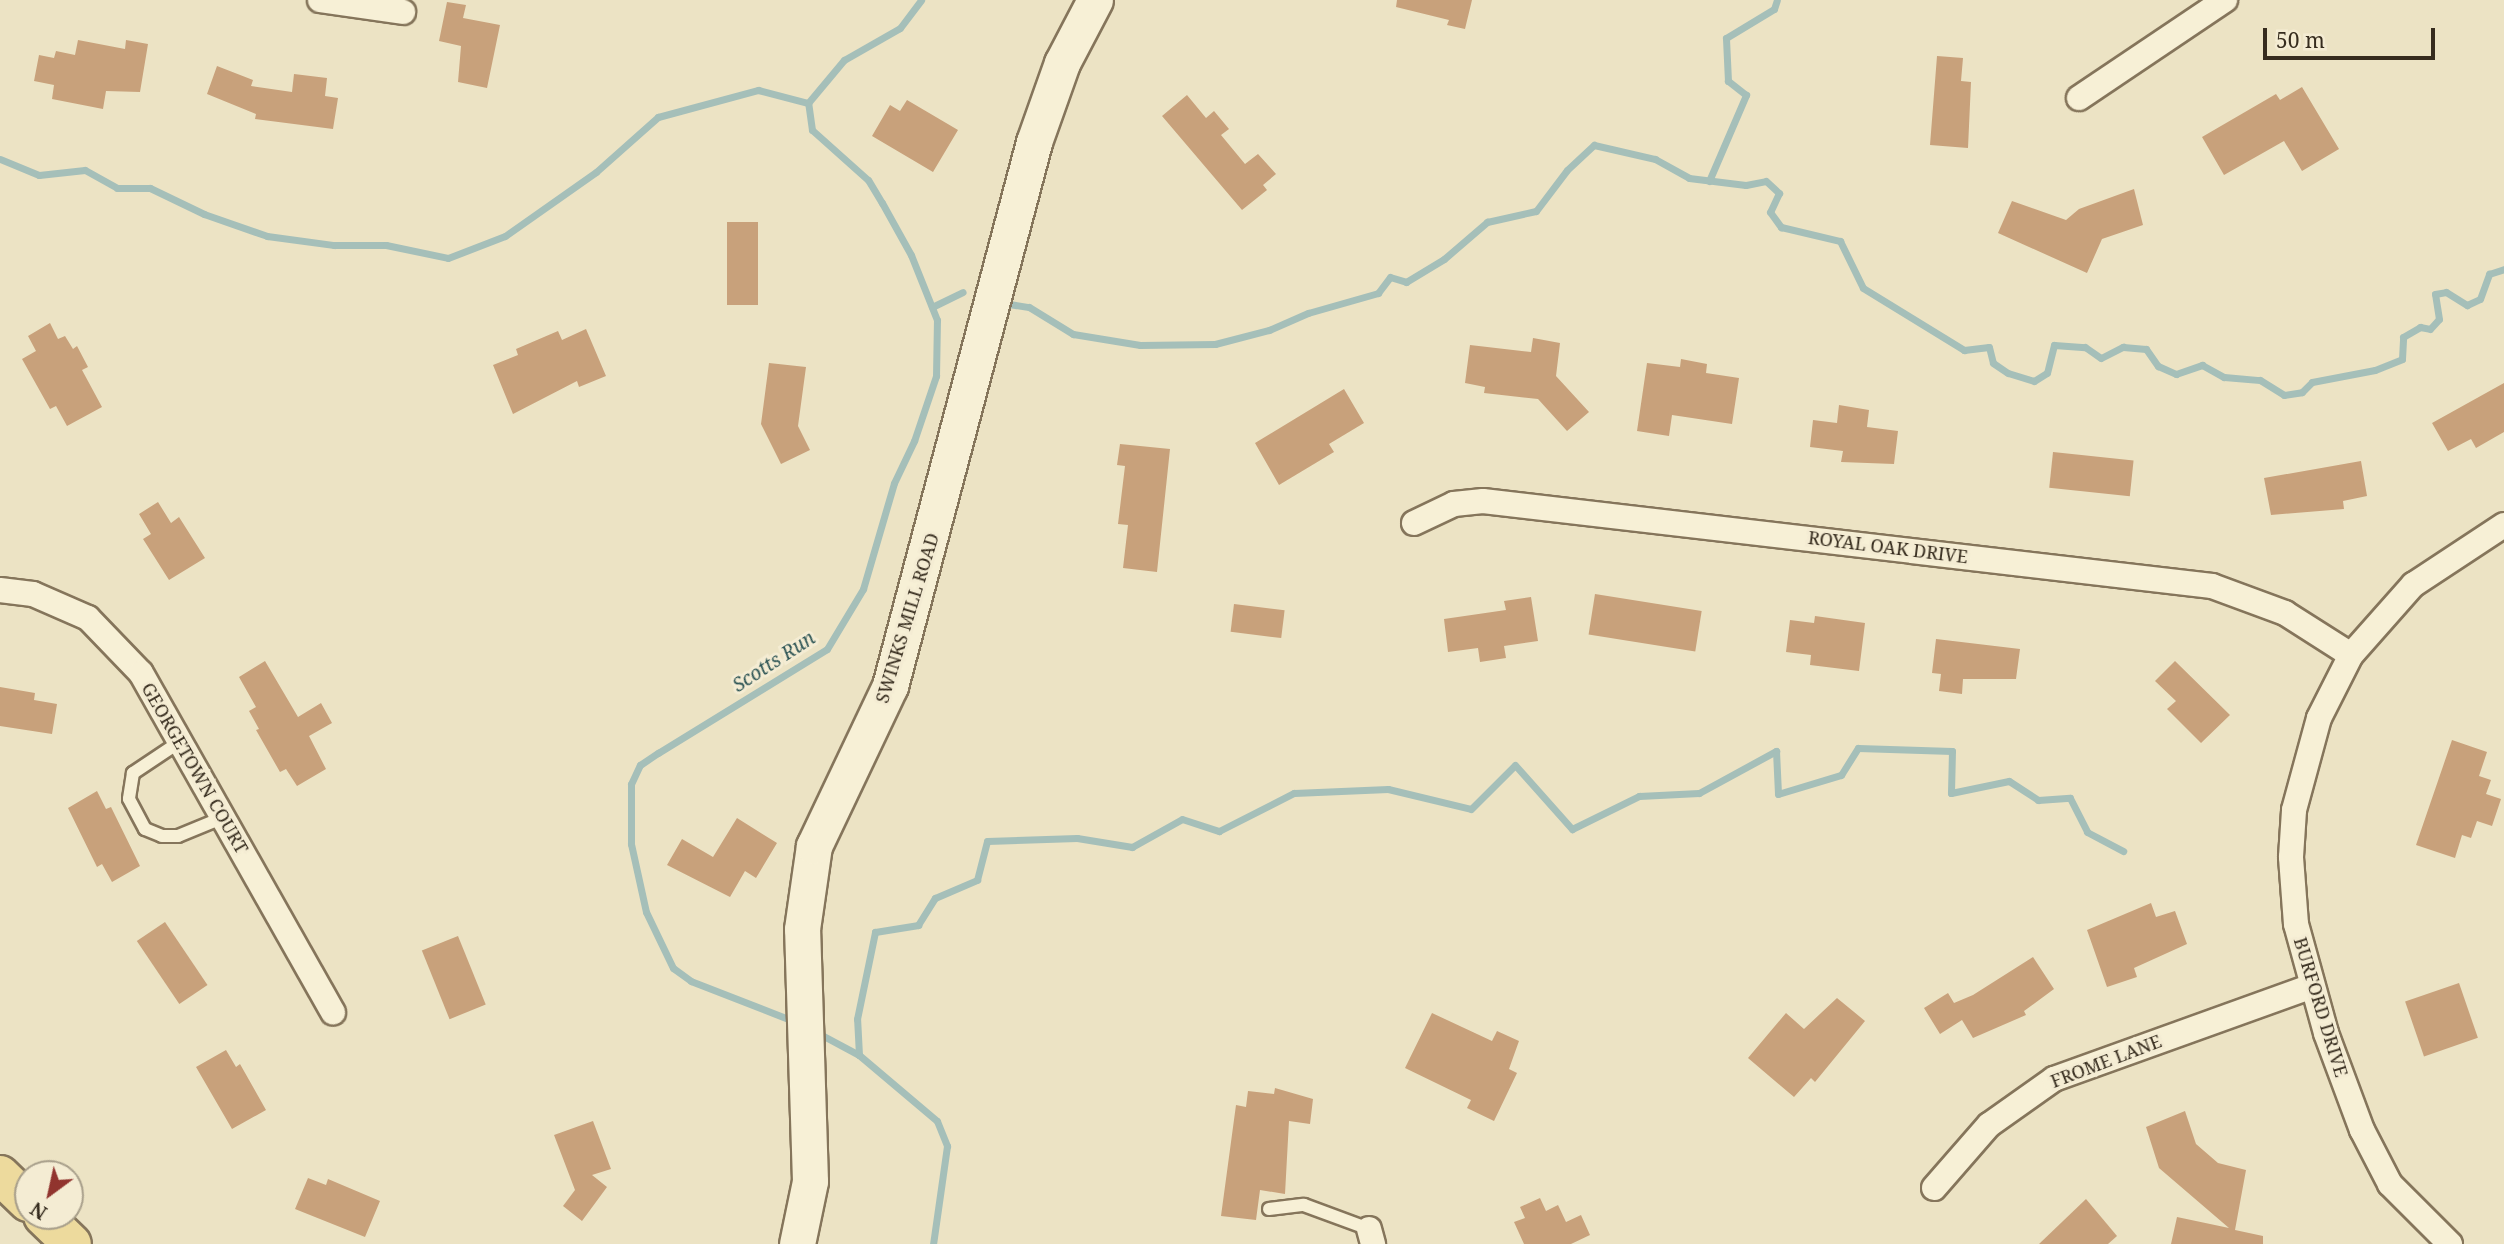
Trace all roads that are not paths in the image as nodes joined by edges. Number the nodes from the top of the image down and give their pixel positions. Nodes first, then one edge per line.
1 (320, 0) edge
2 (1096, 0) edge
3 (2225, 0) edge
4 (402, 12) dead end
5 (2079, 99) dead end
6 (1414, 523) dead end
7 (2504, 525) edge
8 (0, 590) edge
9 (2351, 655) junction
10 (181, 741) junction
11 (224, 817) junction
12 (2312, 986) junction
13 (333, 1013) dead end
14 (0, 1175) edge
15 (14, 1188) edge
16 (1934, 1188) dead end
17 (1269, 1209) dead end
18 (58, 1230) edge
19 (1371, 1236) edge
20 (72, 1244) edge
21 (797, 1244) edge
22 (2450, 1244) edge

1 - 4 street
2 - 21 street, SWINKS MILL ROAD
3 - 5 street
6 - 9 street, ROYAL OAK DRIVE
7 - 9 street, BURFORD DRIVE
8 - 10 street, GEORGETOWN COURT
9 - 12 street, BURFORD DRIVE
10 - 11 street, GEORGETOWN COURT
10 - 11 lane
11 - 13 street, GEORGETOWN COURT
12 - 16 street, FROME LANE
12 - 22 street, BURFORD DRIVE
14 - 15 main road
17 - 19 lane
18 - 20 main road

